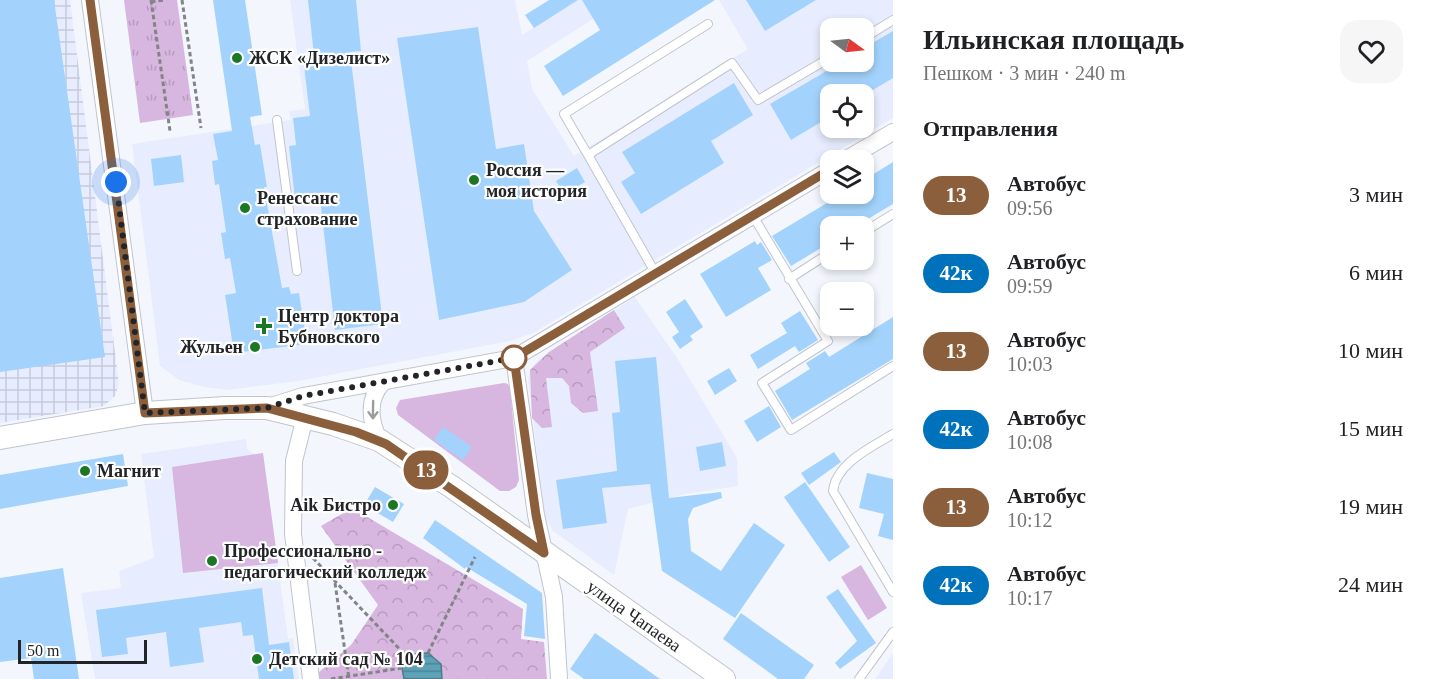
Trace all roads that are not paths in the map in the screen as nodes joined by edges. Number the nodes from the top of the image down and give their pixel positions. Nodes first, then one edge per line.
1 (90, 0) edge
2 (893, 20) edge
3 (708, 24) dead end
4 (874, 32) edge
5 (820, 63) edge
6 (277, 120) dead end
7 (893, 132) edge
8 (863, 150) edge
9 (588, 155) junction
10 (820, 176) edge
11 (893, 214) edge
12 (753, 216) junction
13 (874, 226) edge
14 (820, 259) edge
15 (297, 271) dead end
16 (656, 274) junction
17 (789, 279) junction
18 (514, 358) junction
19 (893, 366) edge
20 (383, 382) junction
21 (267, 408) junction
22 (145, 413) junction
23 (305, 417) junction
24 (893, 434) edge
25 (0, 438) edge
26 (379, 440) junction
27 (544, 553) junction
28 (893, 592) edge
29 (893, 632) edge
30 (311, 679) edge
31 (560, 679) edge
32 (724, 679) edge
33 (859, 679) edge

1 - 22 street
2 - 4 lane
3 - 9 lane
5 - 9 lane
6 - 15 lane
7 - 8 street
9 - 16 lane
10 - 12 street
11 - 13 lane
12 - 16 street
12 - 17 lane
14 - 17 lane
16 - 18 street
17 - 19 lane
18 - 20 street
18 - 27 street
20 - 21 street
20 -> 26 street
21 - 22 street, улица Чапаева
21 - 23 street, улица Чапаева
22 - 25 street, улица Чапаева
23 - 26 street, улица Чапаева
23 - 30 street
24 - 28 lane
26 - 27 street, улица Чапаева
27 - 31 street
27 - 32 street, улица Чапаева
29 - 33 lane

